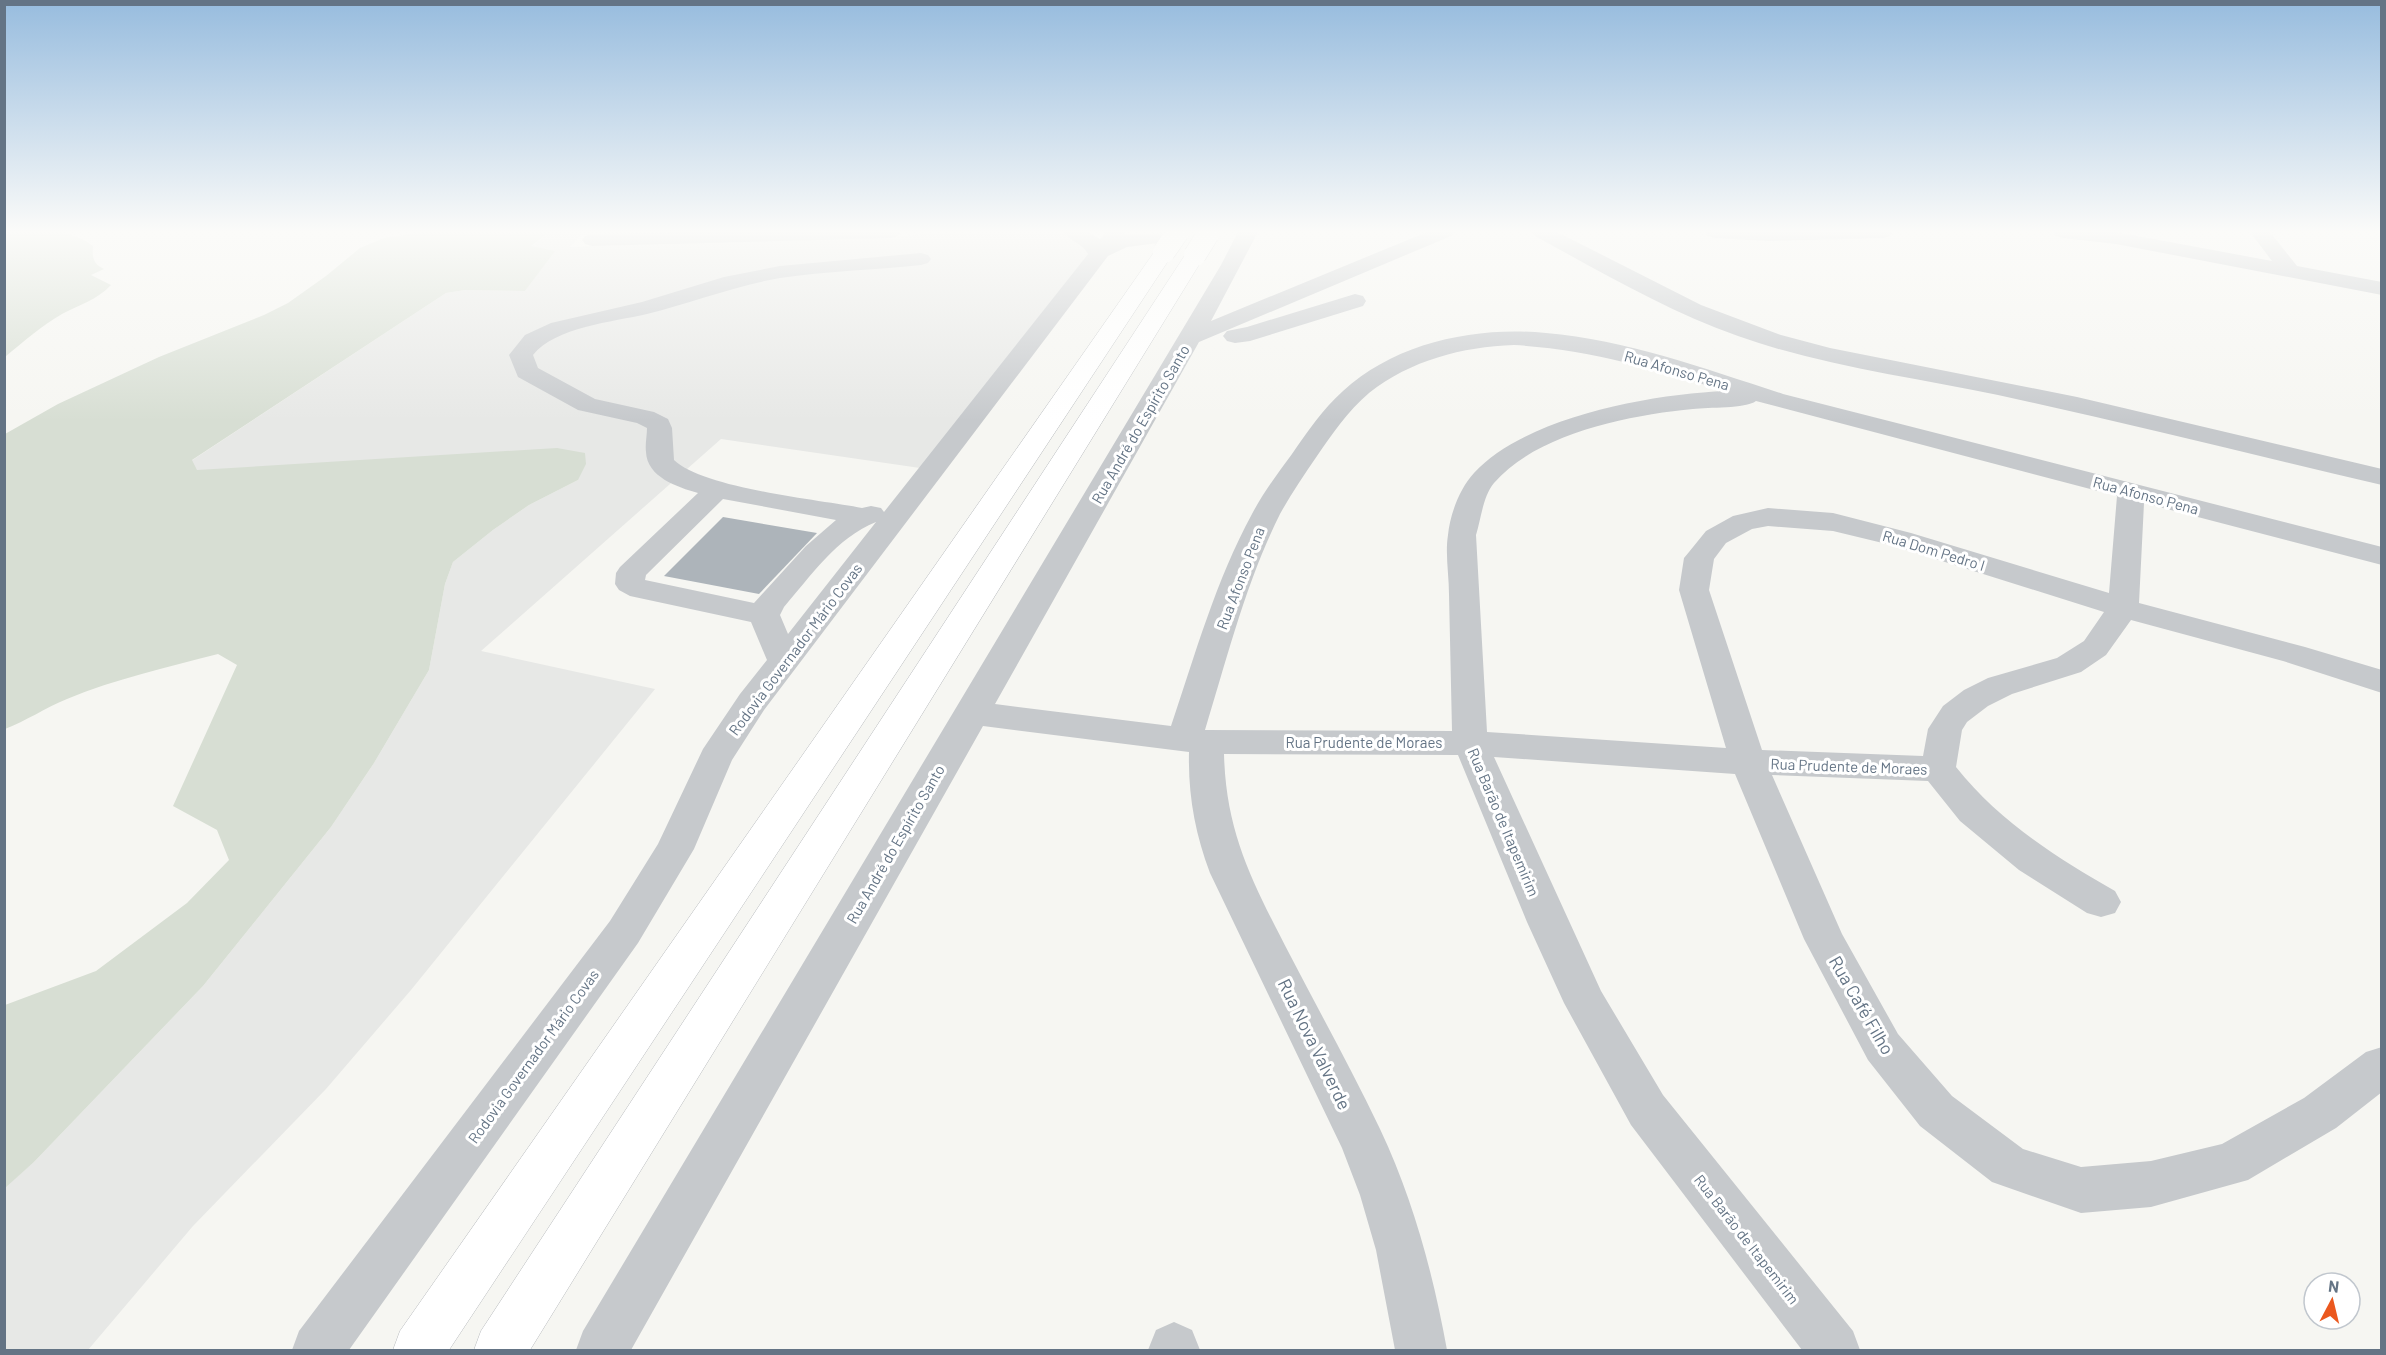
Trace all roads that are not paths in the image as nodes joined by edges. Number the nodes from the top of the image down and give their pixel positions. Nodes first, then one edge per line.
1 (685, 295) edge
2 (1066, 295) edge
3 (1143, 295) edge
4 (1147, 295) edge
5 (1217, 295) edge
6 (1292, 295) edge
7 (1668, 295) edge
8 (1355, 301) dead end
9 (1197, 335) junction
10 (1774, 399) junction
11 (2382, 477) edge
12 (717, 490) junction
13 (2131, 490) junction
14 (907, 503) junction
15 (861, 516) junction
16 (2382, 556) edge
17 (2123, 608) junction
18 (764, 615) junction
19 (784, 663) junction
20 (2382, 682) edge
21 (970, 713) junction
22 (1195, 741) junction
23 (1470, 743) junction
24 (1748, 762) junction
25 (1938, 769) junction
26 (2100, 902) dead end
27 (2382, 1066) edge
28 (318, 1350) edge
29 (419, 1350) edge
30 (500, 1350) edge
31 (602, 1350) edge
32 (1421, 1350) edge
33 (1834, 1350) edge

1 - 12 street
2 - 14 street, Rodovia Governador Mário Covas
3 - 29 highway
4 - 30 highway
5 - 9 street, Rua André do Espírito Santo
6 - 9 street, Rua André do Espírito Santo
7 - 11 street
8 - 9 street
9 - 21 street, Rua André do Espírito Santo
10 - 13 street, Rua Afonso Pena
10 - 22 street, Rua Afonso Pena
10 - 23 street, Rua Barão de Itapemirim
12 - 15 street
12 - 18 street
13 - 16 street, Rua Afonso Pena
13 - 17 street
14 - 15 street
14 - 19 street, Rodovia Governador Mário Covas
15 - 18 street
17 - 20 street, Rua Dom Pedro I
17 - 24 street, Rua Dom Pedro I
17 - 25 street
18 - 19 street
19 - 28 street, Rodovia Governador Mário Covas
21 - 22 street, Rua Prudente de Moraes
21 - 31 street, Rua André do Espírito Santo
22 - 23 street, Rua Prudente de Moraes
22 - 32 street, Rua Nova Valverde
23 - 24 street, Rua Prudente de Moraes
23 - 33 street, Rua Barão de Itapemirim
24 - 25 street, Rua Prudente de Moraes
24 - 27 street, Rua Café Filho
25 - 26 street

